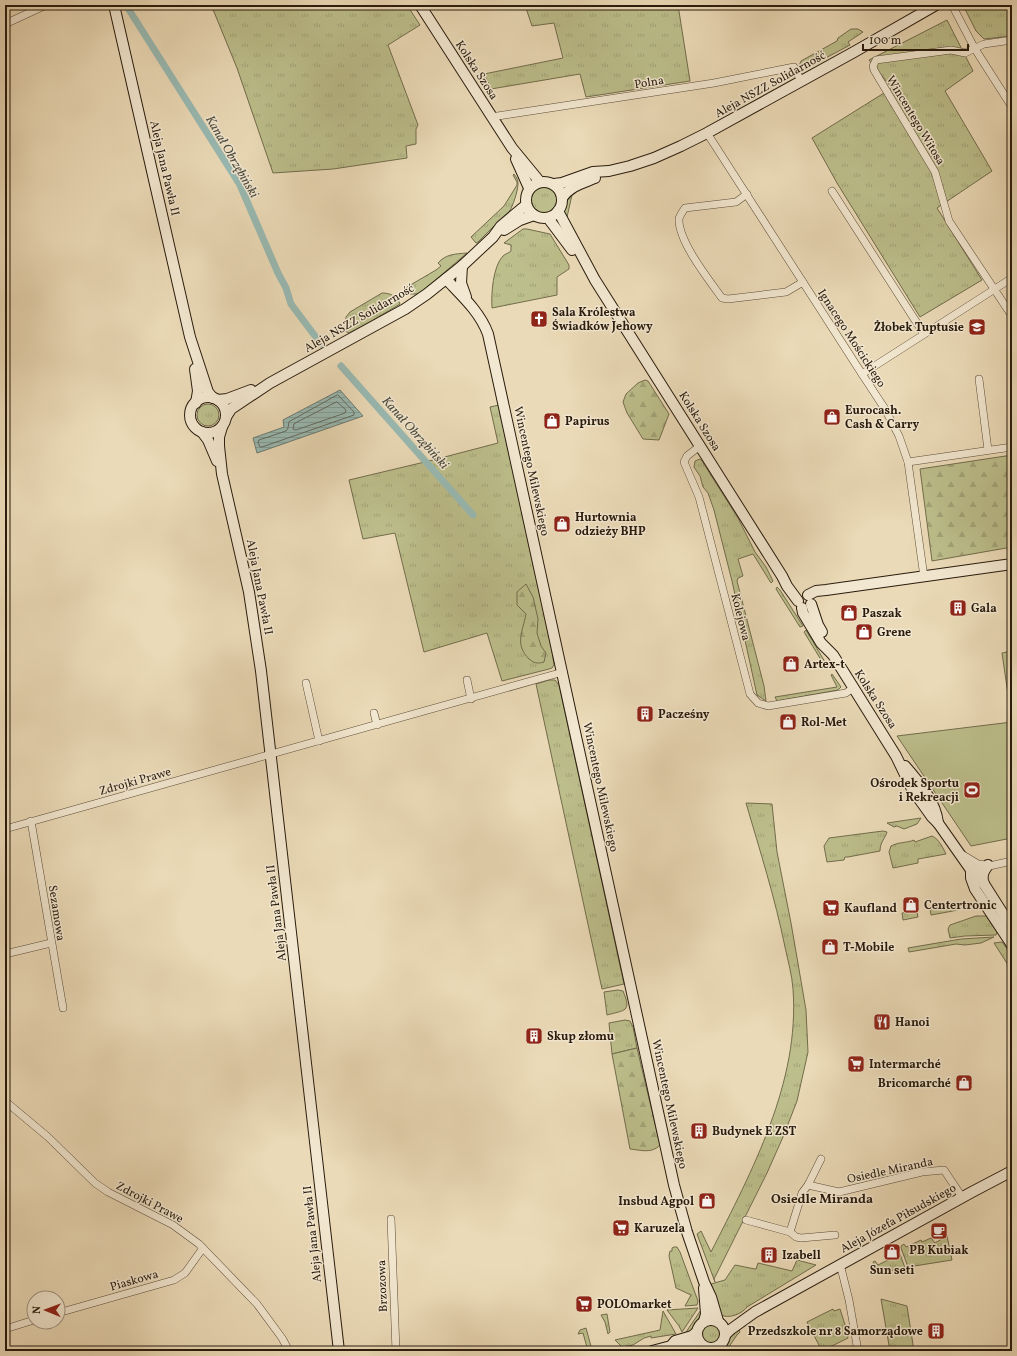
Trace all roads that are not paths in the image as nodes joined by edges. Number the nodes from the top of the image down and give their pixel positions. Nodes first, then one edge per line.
1 (46, 5) edge
2 (114, 5) edge
3 (420, 5) edge
4 (936, 5) edge
5 (952, 5) edge
6 (5, 24) edge
7 (1012, 40) edge
8 (975, 49) junction
9 (801, 81) junction
10 (1012, 107) edge
11 (491, 117) junction
12 (707, 133) junction
13 (512, 148) junction
14 (609, 171) junction
15 (540, 182) junction
16 (554, 184) junction
17 (529, 188) junction
18 (832, 191) dead end
19 (747, 194) junction
20 (562, 198) junction
21 (526, 205) junction
22 (558, 211) junction
23 (534, 215) junction
24 (548, 218) junction
25 (492, 237) junction
26 (462, 266) junction
27 (1012, 278) edge
28 (446, 279) junction
29 (595, 280) junction
30 (803, 282) junction
31 (994, 289) junction
32 (467, 301) junction
33 (1012, 316) edge
34 (924, 334) junction
35 (190, 337) junction
36 (862, 374) junction
37 (978, 379) dead end
38 (270, 382) junction
39 (215, 399) junction
40 (196, 403) junction
41 (226, 417) junction
42 (222, 427) junction
43 (202, 432) junction
44 (700, 446) junction
45 (1012, 447) edge
46 (988, 450) junction
47 (908, 462) junction
48 (222, 474) junction
49 (1012, 564) edge
50 (924, 577) junction
51 (805, 600) junction
52 (563, 672) junction
53 (467, 680) dead end
54 (306, 683) dead end
55 (853, 688) junction
56 (471, 699) junction
57 (374, 713) dead end
58 (377, 725) junction
59 (319, 741) junction
60 (271, 755) junction
61 (31, 822) junction
62 (5, 829) edge
63 (959, 852) junction
64 (1012, 861) edge
65 (988, 865) junction
66 (971, 870) junction
67 (984, 884) junction
68 (1012, 928) edge
69 (51, 943) junction
70 (1012, 945) edge
71 (5, 954) edge
72 (62, 1008) dead end
73 (5, 1101) edge
74 (821, 1159) dead end
75 (1012, 1172) edge
76 (808, 1185) junction
77 (962, 1197) junction
78 (391, 1219) dead end
79 (746, 1220) dead end
80 (790, 1232) junction
81 (835, 1235) dead end
82 (203, 1248) junction
83 (840, 1264) junction
84 (704, 1282) junction
85 (66, 1311) edge
86 (755, 1312) junction
87 (704, 1321) junction
88 (718, 1321) junction
89 (26, 1322) edge
90 (5, 1329) edge
91 (697, 1332) junction
92 (726, 1334) junction
93 (671, 1346) junction
94 (703, 1347) edge
95 (717, 1349) edge
96 (289, 1351) edge
97 (339, 1351) edge
98 (396, 1351) edge
99 (652, 1351) edge
100 (858, 1351) edge

1 - 6 street
2 - 35 street, Aleja Jana Pawła II
3 - 11 street, Kolska Szosa
4 - 9 street, Aleja NSZZ Solidarność
5 - 8 street
7 - 8 street
8 - 10 street
8 - 31 street, Wincentego Witosa
9 - 11 street, Polna
9 - 12 street, Aleja NSZZ Solidarność
11 - 13 street, Kolska Szosa
12 - 14 street, Aleja NSZZ Solidarność
12 - 19 street, Ignacego Mościckiego
13 - 15 street, Kolska Szosa
13 - 17 street, Kolska Szosa
14 - 16 street, Aleja NSZZ Solidarność
14 - 20 street, Aleja NSZZ Solidarność
15 - 16 street
15 - 17 street
16 - 20 street
17 - 21 street
18 - 34 street
19 - 30 street, Ignacego Mościckiego
19 - 30 street
20 - 22 street
21 - 23 street
21 - 25 street, Aleja NSZZ Solidarność
22 - 24 street
22 - 29 street, Kolska Szosa
23 - 24 street
23 - 25 street, Aleja NSZZ Solidarność
24 - 29 street, Kolska Szosa
25 - 26 street, Aleja NSZZ Solidarność
26 - 28 street, Aleja NSZZ Solidarność
26 - 32 street, Wincentego Milewskiego
27 - 31 street
28 - 32 street, Wincentego Milewskiego
28 - 38 street, Aleja NSZZ Solidarność
29 - 44 street, Kolska Szosa
30 - 36 street, Ignacego Mościckiego
31 - 33 street, Wincentego Witosa
31 - 34 street
32 - 52 street, Wincentego Milewskiego
34 - 36 street
35 - 39 street, Aleja Jana Pawła II
35 - 40 street, Aleja Jana Pawła II
36 - 47 street, Ignacego Mościckiego
37 - 46 street
38 - 39 street, Aleja NSZZ Solidarność
38 - 41 street, Aleja NSZZ Solidarność
39 - 40 street
39 - 41 street
40 - 43 street
41 - 42 street
42 - 43 street
42 - 48 street, Aleja Jana Pawła II
43 - 48 street, Aleja Jana Pawła II
44 - 51 street, Kolska Szosa
44 - 55 street, Kolejowa
45 - 46 street
46 - 47 street
47 - 50 street, Ignacego Mościckiego
48 - 60 street, Aleja Jana Pawła II
49 - 50 street
50 - 51 street
51 - 55 street, Kolska Szosa
52 - 56 street, Zdrojki Prawe
52 - 84 street, Wincentego Milewskiego
53 - 56 street
54 - 59 street
55 - 63 street, Kolska Szosa
56 - 58 street, Zdrojki Prawe
57 - 58 street
58 - 59 street, Zdrojki Prawe
59 - 60 street, Zdrojki Prawe
60 - 61 street, Zdrojki Prawe
60 - 97 street, Aleja Jana Pawła II
61 - 62 street, Zdrojki Prawe
61 - 69 street, Sezamowa
63 - 65 street
63 - 66 street, Kolska Szosa
64 - 65 street
65 - 66 street
65 - 67 street
66 - 67 street, Kolska Szosa
66 - 70 street, Kolska Szosa
67 - 68 street, Kolska Szosa
69 - 71 street
69 - 72 street, Sezamowa
73 - 82 street, Zdrojki Prawe
74 - 76 street
75 - 77 street, Aleja Józefa Piłsudskiego
76 - 77 street, Osiedle Miranda
76 - 80 street
77 - 83 street, Aleja Józefa Piłsudskiego
78 - 98 street, Brzozowa
79 - 80 street
80 - 81 street
82 - 85 street, Piaskowa
82 - 96 street, Zdrojki Prawe
83 - 86 street, Aleja Józefa Piłsudskiego
83 - 100 street
84 - 87 street, Wincentego Milewskiego
84 - 88 street, Wincentego Milewskiego
86 - 88 street, Aleja Józefa Piłsudskiego
86 - 92 street, Aleja Józefa Piłsudskiego
87 - 88 street
87 - 91 street
88 - 92 street
89 - 90 street
91 - 93 street
91 - 94 street
92 - 95 street
93 - 94 street
93 - 99 street
94 - 95 street

